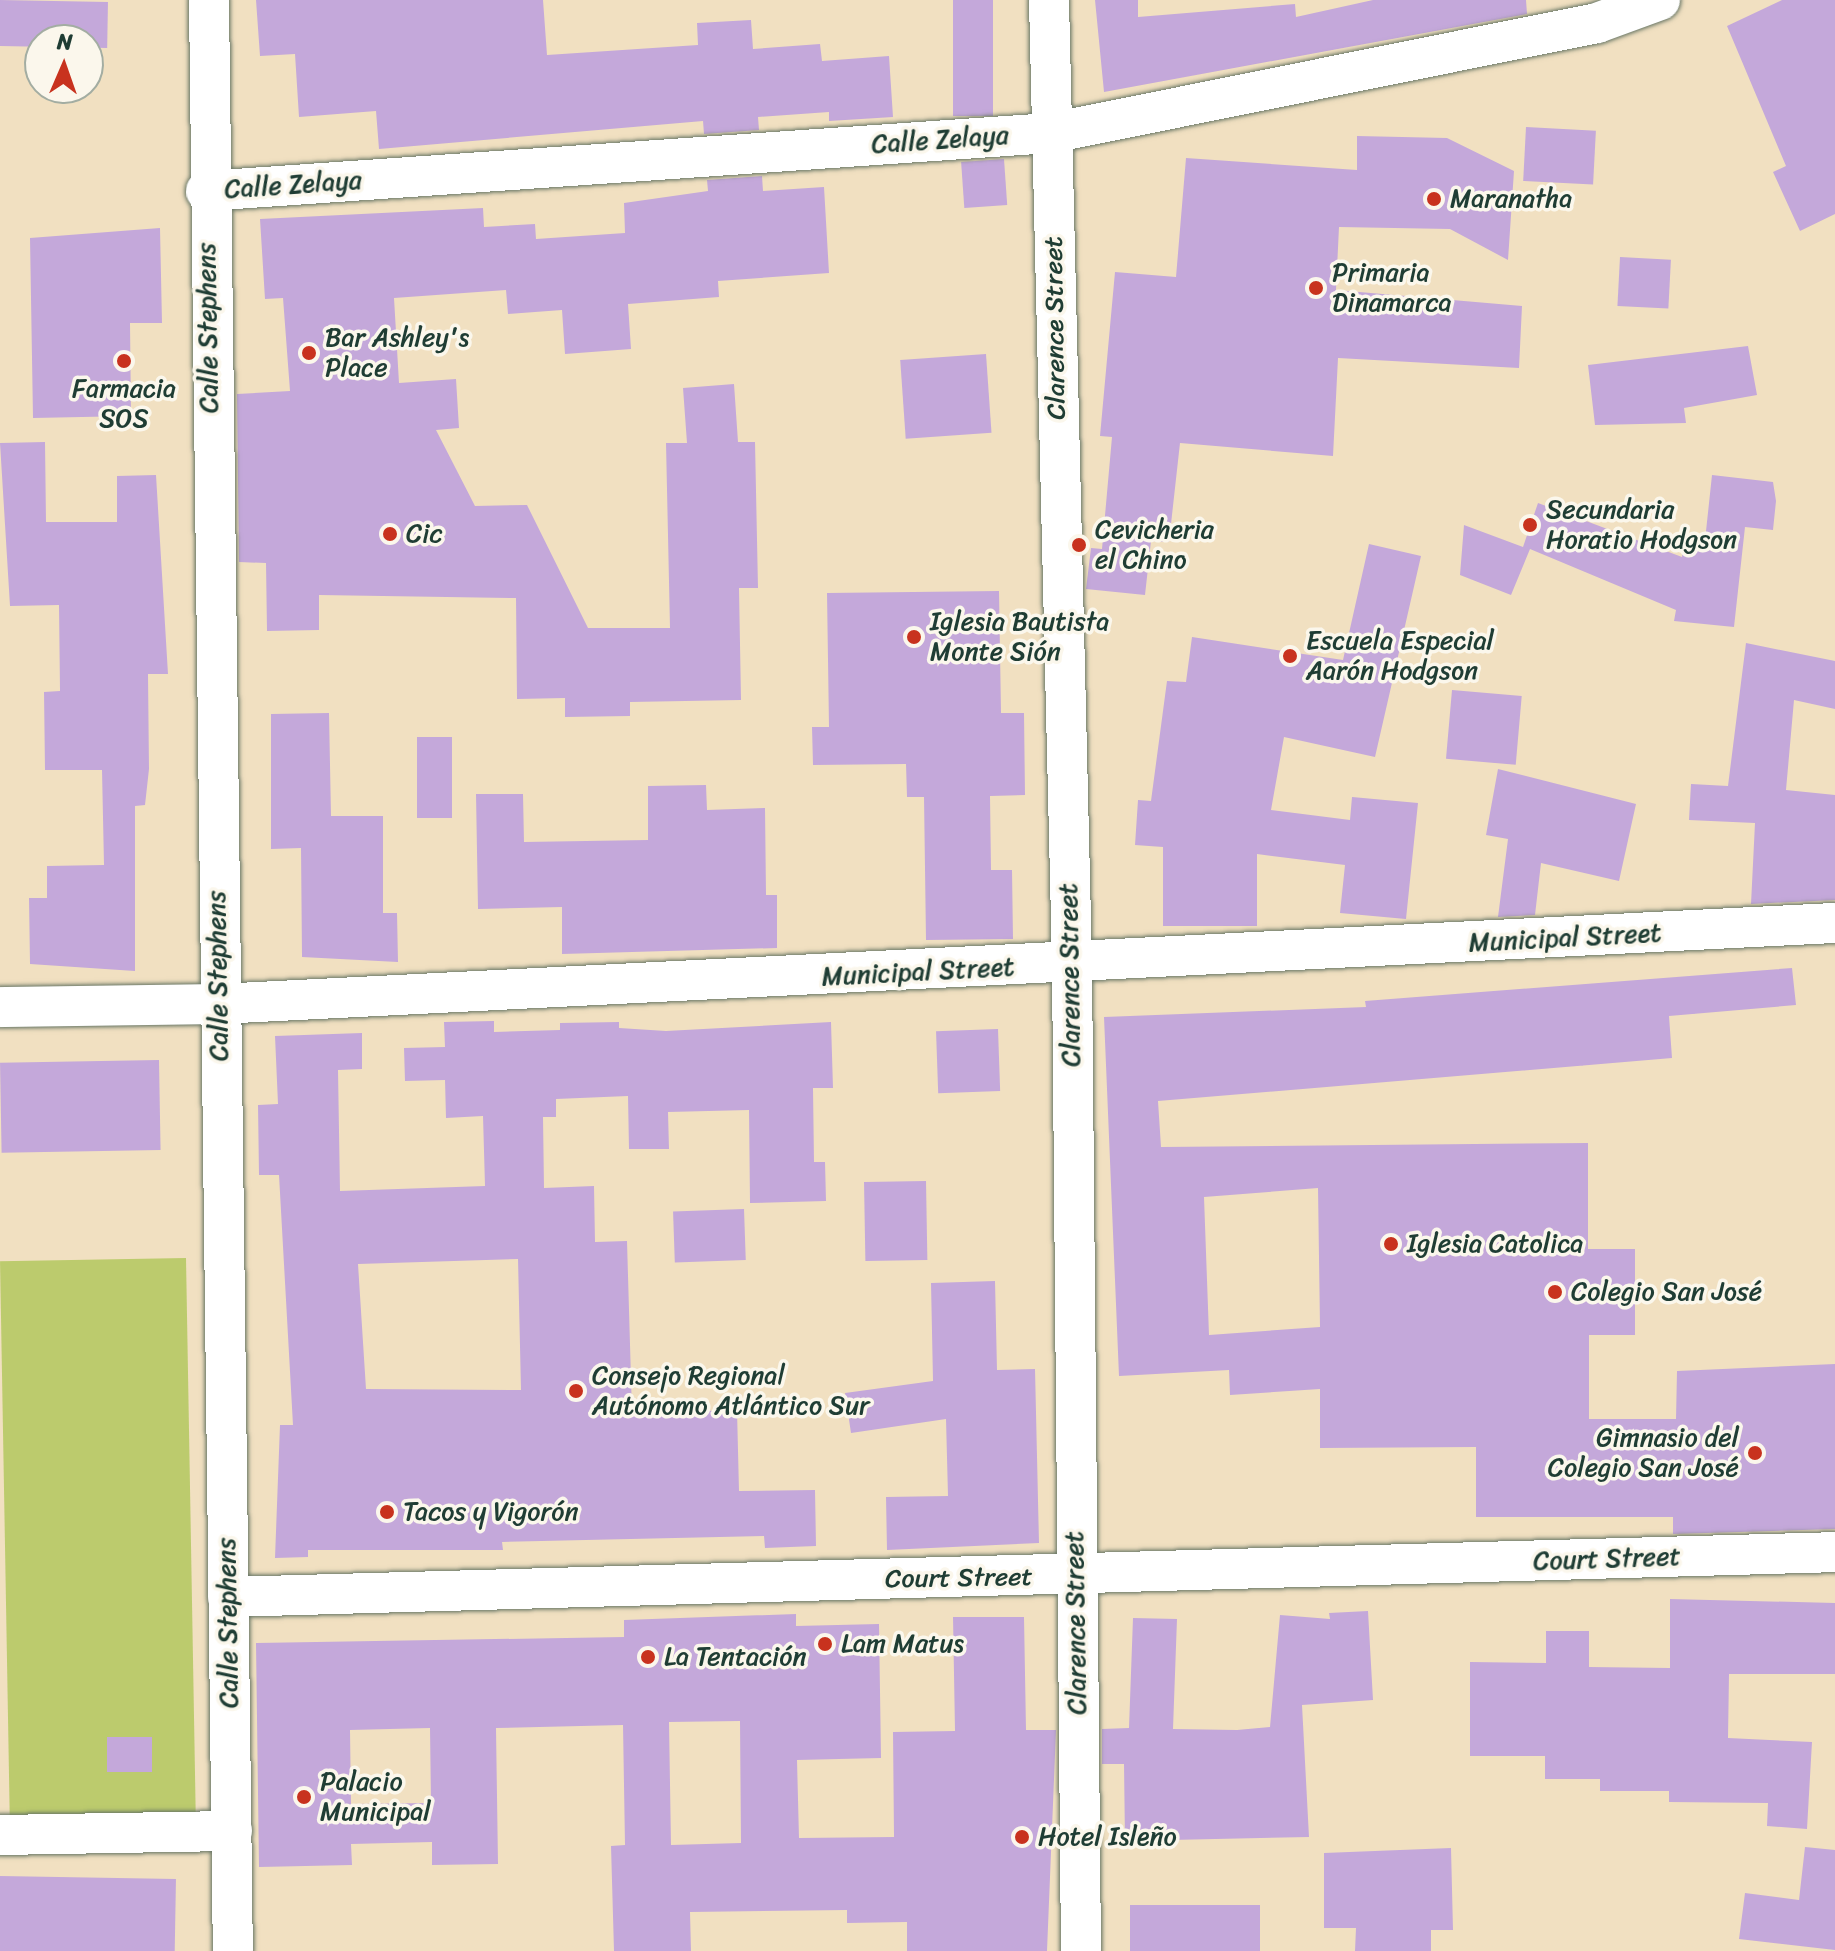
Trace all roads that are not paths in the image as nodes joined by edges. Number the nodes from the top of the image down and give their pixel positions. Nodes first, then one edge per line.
1 (209, 0) edge
2 (1049, 0) edge
3 (1660, 0) edge
4 (1051, 133) junction
5 (206, 191) junction
6 (1835, 923) edge
7 (1072, 965) junction
8 (218, 1004) junction
9 (0, 1007) edge
10 (1835, 1552) edge
11 (1075, 1575) junction
12 (228, 1597) junction
13 (232, 1831) junction
14 (0, 1835) edge
15 (233, 1951) edge
16 (1081, 1951) edge

1 - 5 street, Calle Stephens
2 - 4 street, Clarence Street
3 - 4 street, Calle Zelaya
4 - 5 street, Calle Zelaya
4 - 7 street, Clarence Street
5 - 8 street, Calle Stephens
6 - 7 street, Municipal Street
7 - 8 street, Municipal Street
7 - 11 street, Clarence Street
8 - 9 street, Municipal Street
8 - 12 street, Calle Stephens
10 - 11 street, Court Street
11 - 12 street, Court Street
11 - 16 street, Clarence Street
12 - 13 street, Calle Stephens
13 - 14 street
13 - 15 street, Calle Stephens

